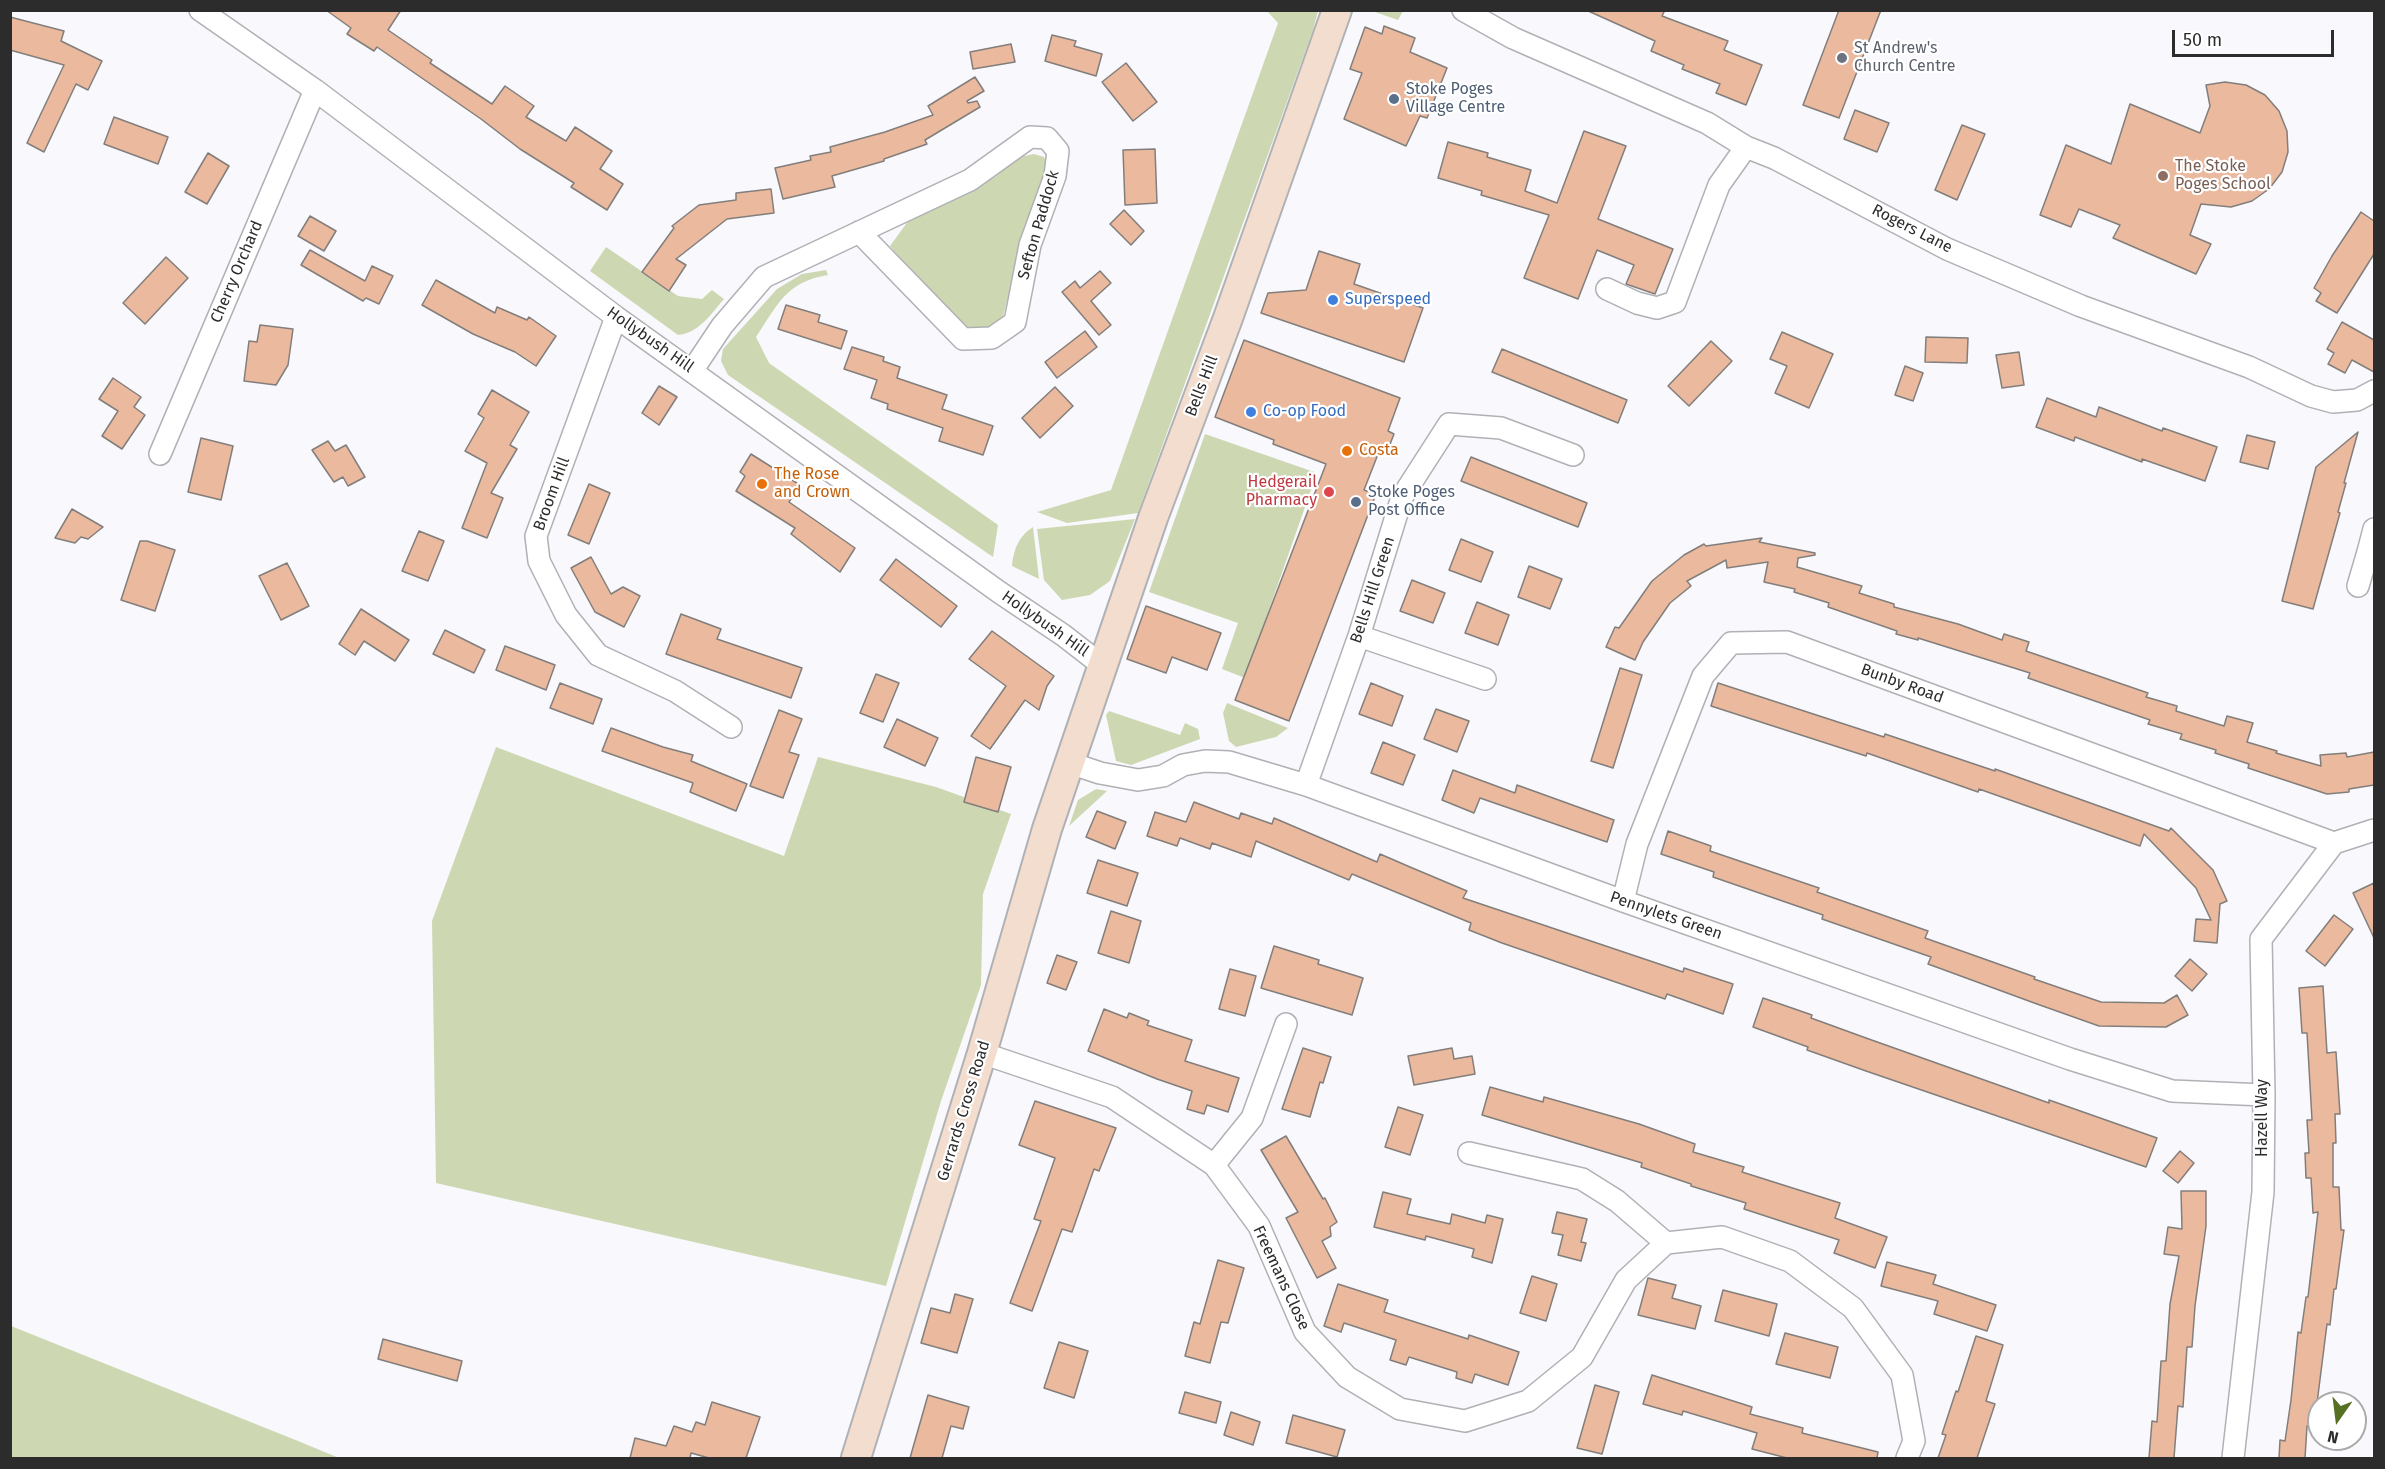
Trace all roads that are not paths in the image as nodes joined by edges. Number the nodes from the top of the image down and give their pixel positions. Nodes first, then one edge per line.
1 (200, 10) edge
2 (1337, 10) edge
3 (1463, 10) edge
4 (315, 90) junction
5 (1746, 147) junction
6 (859, 231) junction
7 (1607, 289) dead end
8 (616, 317) junction
9 (692, 371) junction
10 (2374, 391) edge
11 (160, 454) dead end
12 (1573, 455) dead end
13 (2374, 529) edge
14 (2371, 554) edge
15 (2358, 586) dead end
16 (1359, 636) junction
17 (1103, 666) junction
18 (1485, 680) dead end
19 (731, 727) dead end
20 (1070, 763) junction
21 (1306, 785) junction
22 (2374, 830) edge
23 (2334, 843) junction
24 (1623, 901) junction
25 (1286, 1024) dead end
26 (982, 1053) junction
27 (2264, 1095) junction
28 (1469, 1153) dead end
29 (1214, 1165) junction
30 (1666, 1243) junction
31 (856, 1458) edge
32 (1907, 1458) edge
33 (2233, 1458) edge

1 - 4 street, Hollybush Hill
2 - 17 main road, Bells Hill
3 - 5 street, Rogers Lane
4 - 8 street, Hollybush Hill
4 - 11 street, Cherry Orchard
5 - 7 street
5 - 10 street, Rogers Lane
6 - 6 street, Sefton Paddock
6 - 9 street, Sefton Paddock
8 - 9 street, Hollybush Hill
8 - 19 street, Broom Hill
9 - 17 street, Hollybush Hill
12 - 16 street, Bells Hill Green
13 - 14 street
14 - 15 street
16 - 18 street
16 - 21 street, Bells Hill Green
17 - 20 main road, Bells Hill
20 - 21 street, Pennylets Green
20 - 26 main road, Gerrards Cross Road
21 - 24 street, Pennylets Green
22 - 23 street
23 - 24 street, Bunby Road
23 - 27 street, Hazell Way
24 - 27 street, Pennylets Green
25 - 29 street
26 - 29 street, Freemans Close
26 - 31 main road, Gerrards Cross Road
27 - 33 street, Hazell Way
28 - 30 street
29 - 30 street, Freemans Close
30 - 32 street

